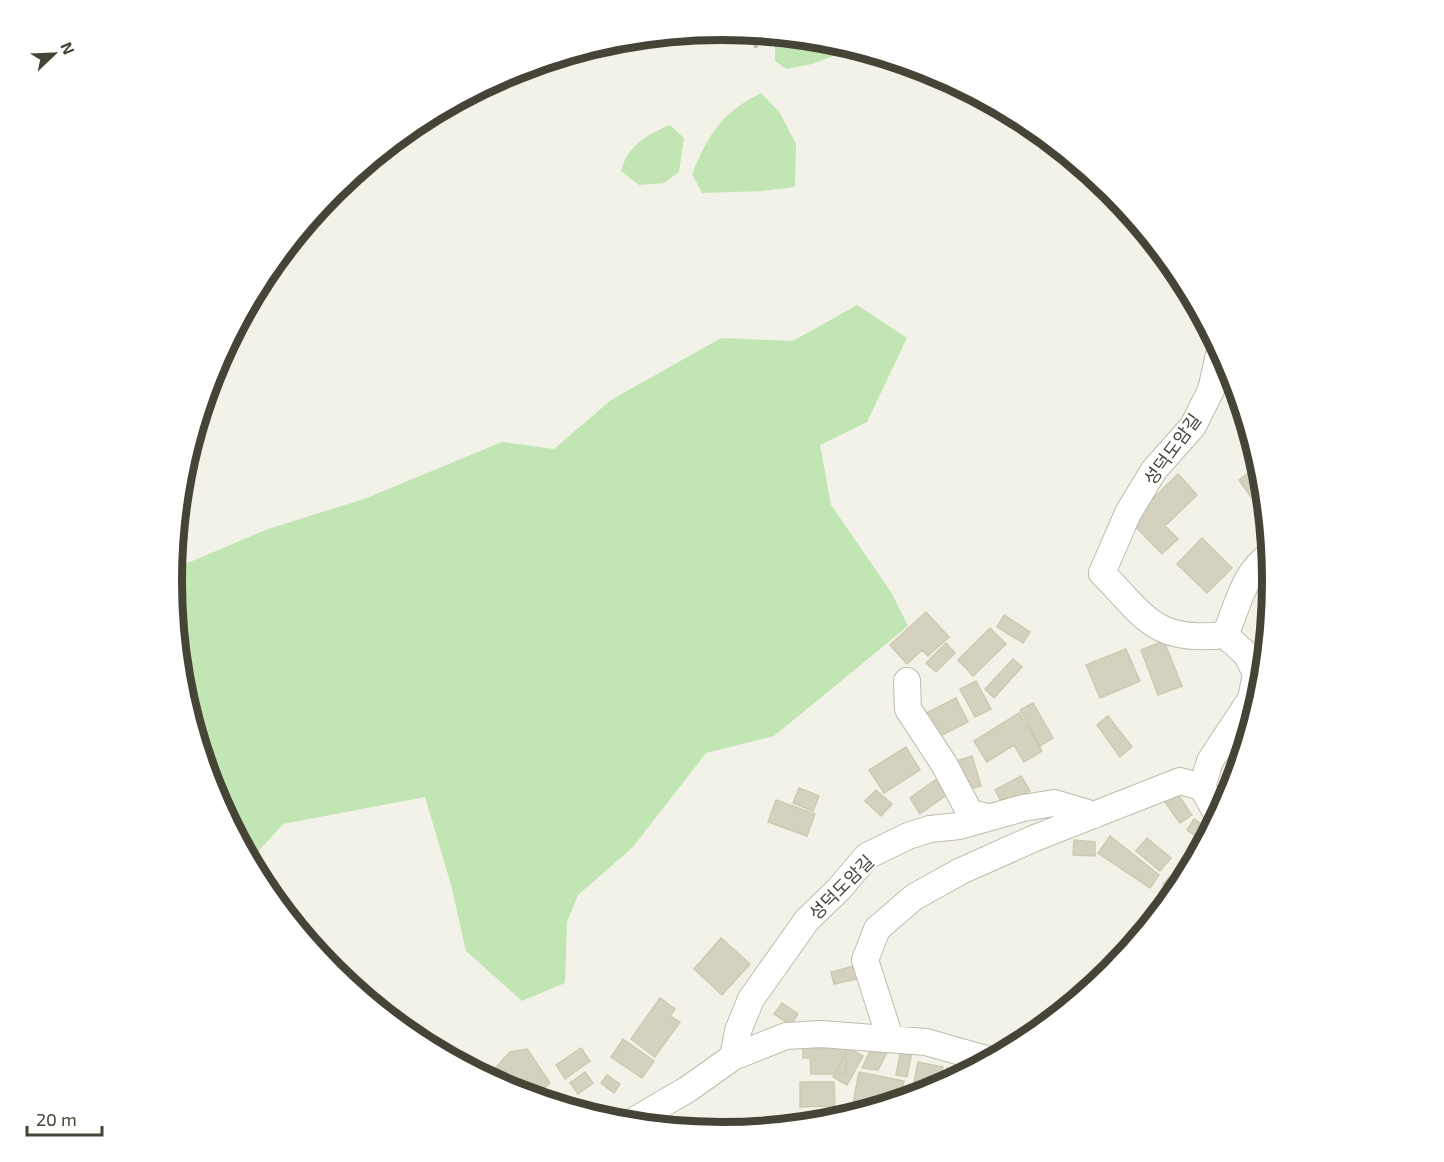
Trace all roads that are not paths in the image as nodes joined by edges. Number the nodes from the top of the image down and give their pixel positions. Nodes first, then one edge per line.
1 (1217, 364) edge
2 (1261, 561) edge
3 (1225, 635) junction
4 (1255, 667) edge
5 (907, 681) dead end
6 (1248, 704) edge
7 (1202, 787) junction
8 (1213, 807) edge
9 (1095, 815) junction
10 (988, 817) junction
11 (890, 1038) junction
12 (733, 1057) junction
13 (978, 1057) edge
14 (643, 1116) edge

1 - 3 street, 성덕도암길
2 - 3 street
3 - 4 street
5 - 10 street
6 - 7 street
7 - 8 street
7 - 9 street
9 - 10 street, 성덕도암길
9 - 11 street
10 - 12 street, 성덕도암길
11 - 12 street
11 - 13 street
12 - 14 street

